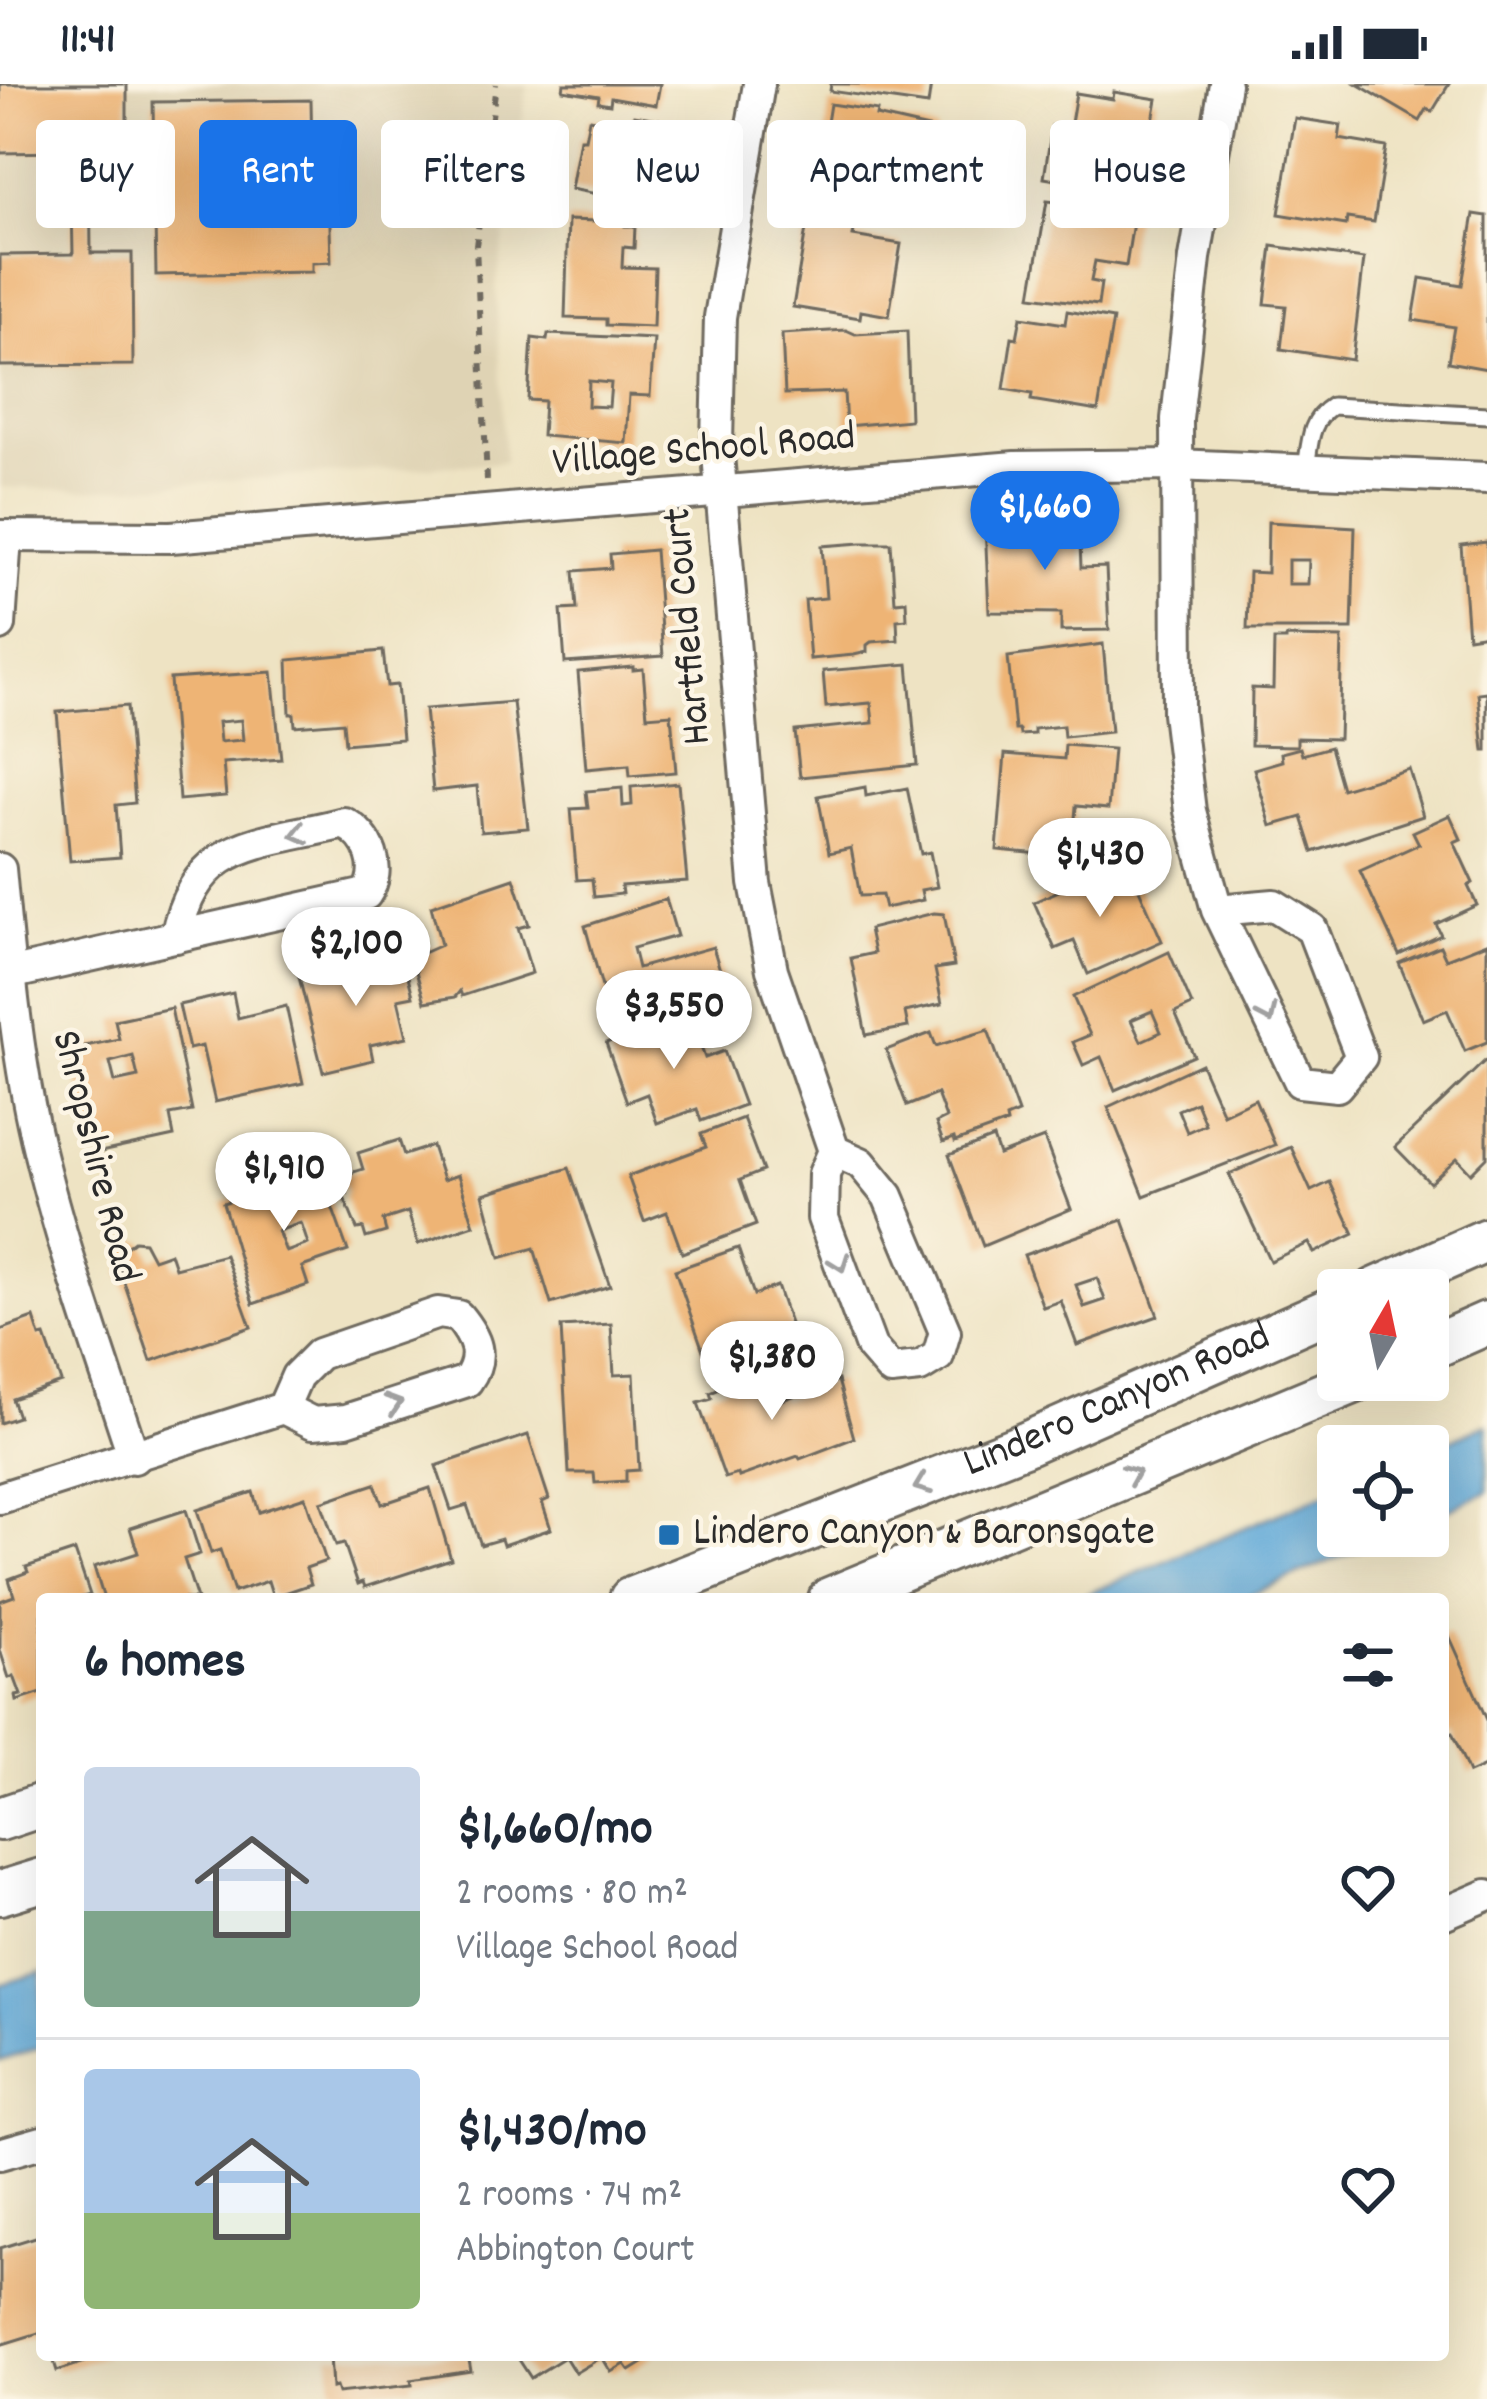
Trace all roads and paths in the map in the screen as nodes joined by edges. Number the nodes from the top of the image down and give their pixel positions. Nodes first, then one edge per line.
1 (496, 84) edge
2 (759, 84) edge
3 (1225, 84) edge
4 (1487, 415) edge
5 (1174, 465) junction
6 (1306, 469) junction
7 (1487, 478) edge
8 (720, 493) junction
9 (490, 513) junction
10 (3, 537) edge
11 (0, 625) edge
12 (0, 869) edge
13 (1217, 910) junction
14 (176, 937) junction
15 (5, 975) edge
16 (834, 1151) junction
17 (1487, 1240) edge
18 (1422, 1269) edge
19 (1317, 1315) edge
20 (1487, 1323) edge
21 (1449, 1340) edge
22 (1317, 1397) edge
23 (283, 1408) junction
24 (134, 1458) junction
25 (0, 1498) edge
26 (646, 1593) edge
27 (844, 1593) edge
28 (36, 1807) edge
29 (0, 1819) edge
30 (36, 1882) edge
31 (0, 1893) edge
32 (1487, 1895) edge
33 (1449, 1912) edge
34 (36, 2144) edge
35 (0, 2154) edge

1 - 9 path
2 - 8 street, Hartfield Court
3 - 5 street
4 - 6 lane
5 - 6 street, Village School Road
5 - 8 street, Village School Road
5 - 13 street
6 - 7 street, Village School Road
8 - 9 street, Village School Road
8 - 16 street, Hartfield Court
9 - 10 street, Village School Road
10 - 11 street
12 - 15 street, Shropshire Road
13 -> 13 street
14 -> 14 street
14 - 15 street
15 - 24 street, Shropshire Road
16 -> 16 street, Hartfield Court
17 - 18 street
19 -> 26 street, Lindero Canyon Road
20 - 21 street
27 -> 22 street, Lindero Canyon Road
23 -> 23 street
23 - 24 street
24 - 25 street
28 - 29 street
30 - 31 street
32 - 33 street
34 - 35 street

